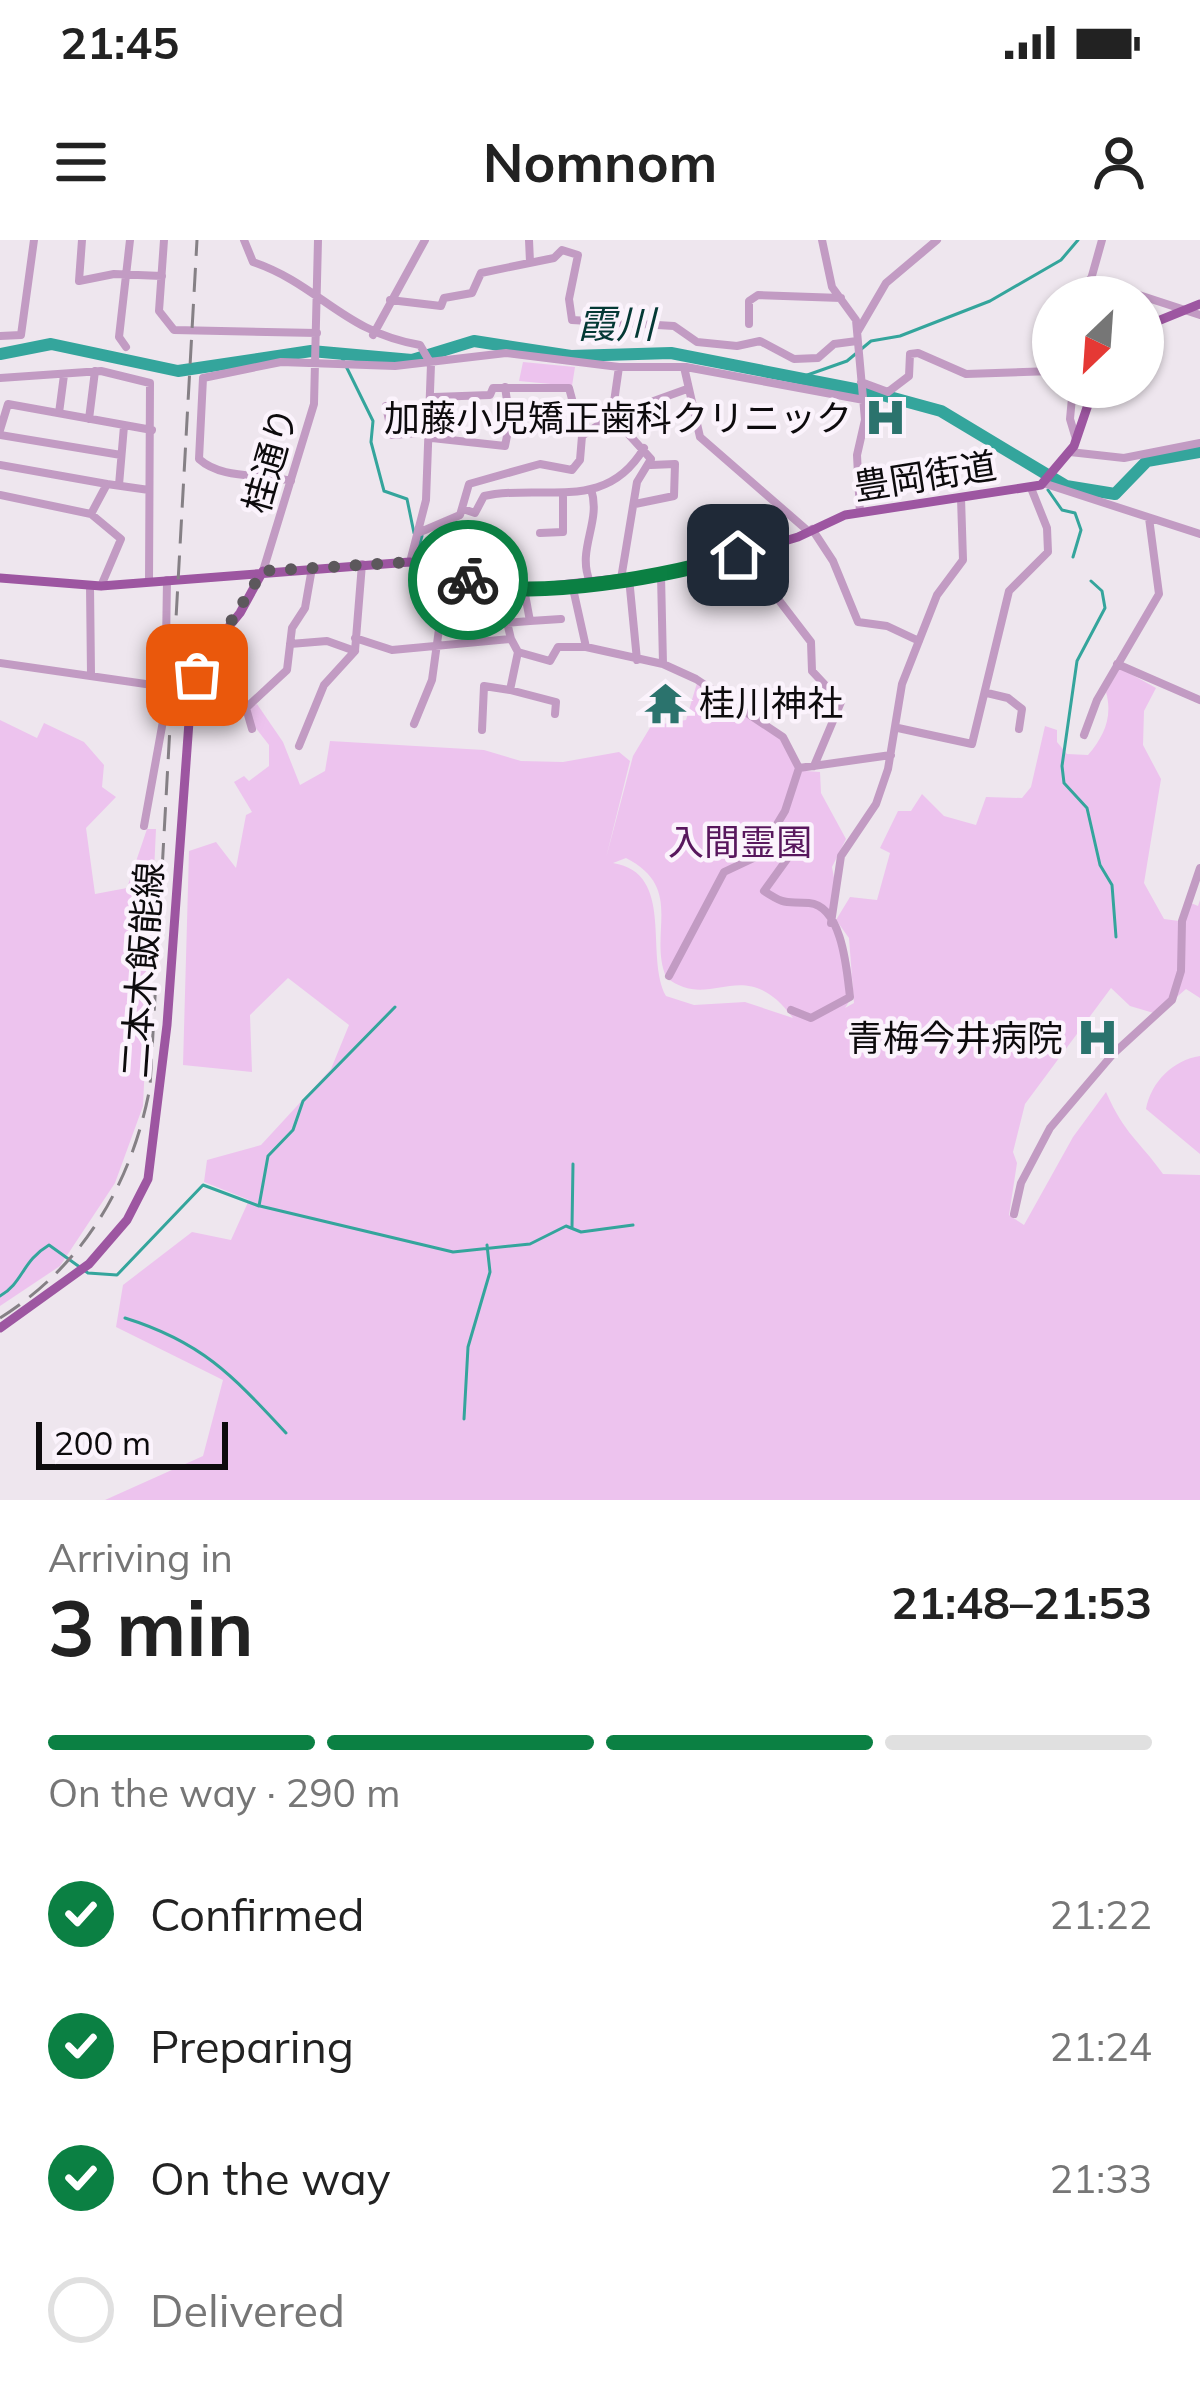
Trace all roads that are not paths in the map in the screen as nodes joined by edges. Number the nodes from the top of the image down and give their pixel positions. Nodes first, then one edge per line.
1 (34, 240) edge
2 (82, 240) edge
3 (130, 240) edge
4 (164, 240) edge
5 (244, 240) edge
6 (318, 240) edge
7 (424, 240) edge
8 (529, 240) edge
9 (822, 240) edge
10 (937, 240) edge
11 (1102, 240) edge
12 (563, 245) edge
13 (530, 262) junction
14 (128, 273) junction
15 (162, 276) junction
16 (1091, 276) edge
17 (317, 298) junction
18 (841, 298) junction
19 (390, 300) junction
20 (1164, 303) edge
21 (1200, 304) edge
22 (1186, 309) junction
23 (1200, 315) edge
24 (1164, 318) edge
25 (749, 324) dead end
26 (373, 334) junction
27 (0, 336) edge
28 (317, 338) junction
29 (857, 346) junction
30 (126, 347) dead end
31 (316, 361) junction
32 (431, 364) junction
33 (619, 367) junction
34 (684, 368) junction
35 (95, 371) junction
36 (1032, 371) edge
37 (64, 375) junction
38 (0, 378) edge
39 (505, 386) junction
40 (687, 389) junction
41 (862, 391) junction
42 (434, 397) junction
43 (386, 406) dead end
44 (1071, 408) edge
45 (1087, 408) edge
46 (59, 413) junction
47 (613, 416) junction
48 (89, 419) junction
49 (124, 426) junction
50 (152, 430) junction
51 (0, 432) edge
52 (432, 435) junction
53 (582, 436) junction
54 (1077, 440) junction
55 (1200, 443) edge
56 (645, 447) junction
57 (1070, 452) junction
58 (121, 454) junction
59 (0, 465) edge
60 (651, 465) junction
61 (1048, 478) junction
62 (291, 481) junction
63 (107, 484) junction
64 (118, 485) junction
65 (1030, 488) junction
66 (591, 489) junction
67 (149, 490) junction
68 (0, 495) edge
69 (563, 496) junction
70 (961, 498) junction
71 (635, 503) junction
72 (462, 509) junction
73 (860, 513) junction
74 (91, 514) junction
75 (1149, 518) junction
76 (810, 530) junction
77 (418, 533) junction
78 (540, 533) dead end
79 (1200, 534) edge
80 (766, 547) junction
81 (410, 562) junction
82 (362, 564) junction
83 (313, 567) junction
84 (263, 571) junction
85 (448, 571) junction
86 (661, 575) junction
87 (0, 578) edge
88 (625, 578) junction
89 (167, 580) junction
90 (149, 581) junction
91 (590, 582) junction
92 (572, 584) junction
93 (96, 586) junction
94 (499, 589) junction
95 (524, 589) junction
96 (561, 619) dead end
97 (530, 621) junction
98 (504, 623) junction
99 (191, 628) dead end
100 (219, 636) junction
101 (355, 638) junction
102 (511, 639) junction
103 (919, 641) junction
104 (290, 644) junction
105 (433, 646) junction
106 (586, 647) junction
107 (355, 651) junction
108 (518, 652) junction
109 (637, 660) junction
110 (0, 663) edge
111 (663, 664) junction
112 (1117, 664) junction
113 (91, 675) junction
114 (167, 686) junction
115 (510, 690) junction
116 (194, 691) junction
117 (987, 693) junction
118 (1200, 700) edge
119 (555, 714) dead end
120 (414, 724) dead end
121 (898, 728) junction
122 (252, 729) dead end
123 (1019, 729) dead end
124 (482, 730) dead end
125 (1084, 735) dead end
126 (299, 746) dead end
127 (891, 755) junction
128 (814, 766) junction
129 (799, 768) junction
130 (143, 826) dead end
131 (774, 830) junction
132 (1200, 868) edge
133 (831, 923) junction
134 (669, 976) dead end
135 (791, 1010) dead end
136 (1014, 1214) dead end
137 (0, 1328) edge

1 - 27 street
2 - 14 street
3 - 14 street
4 - 15 street
5 - 17 street
6 - 17 street
7 - 19 street
8 - 13 street
9 - 18 street
10 - 29 street
11 - 16 street
12 - 13 street
12 - 29 street
13 - 19 street
14 - 15 street
14 - 30 street
15 - 28 street
17 - 26 street
17 - 28 street
18 - 25 street
18 - 29 street
19 - 26 street
20 - 22 street
21 - 22 main road
22 - 23 street
22 - 24 main road
26 - 32 street
28 - 31 street, 桂通り
29 - 41 street
31 - 32 street
31 - 62 street, 桂通り
31 - 62 street
32 - 33 street
32 - 42 street
33 - 34 street
33 - 47 street
34 - 40 street
34 - 41 street
35 - 37 street
35 - 48 street
35 - 50 street
36 - 41 street
37 - 38 street
37 - 46 street
39 - 42 street
39 - 52 street
39 - 53 street
40 - 47 street
40 - 76 street
41 - 73 street
42 - 52 street
43 - 52 street
44 - 54 street
45 - 54 main road
46 - 48 street
46 - 51 street
47 - 53 street
47 - 56 street
48 - 49 street
49 - 50 street
49 - 58 street
50 - 67 street
51 - 58 street
52 - 77 street
53 - 72 street
54 - 57 main road
55 - 57 street
56 - 60 street
56 - 66 street
57 - 61 main road
58 - 64 street
59 - 63 street
60 - 71 street
60 - 71 street
61 - 65 main road, 豊岡街道
61 - 75 street
62 - 84 street, 桂通り
63 - 64 street
63 - 74 street
64 - 67 street
65 - 70 main road, 豊岡街道
65 - 117 street
66 - 69 street
66 - 91 street
67 - 90 street
68 - 74 street
69 - 72 street
69 - 78 street
70 - 73 main road, 豊岡街道
70 - 103 street
71 - 88 street
72 - 77 street
73 - 76 main road, 豊岡街道
74 - 93 street
75 - 79 street
75 - 112 street
76 - 80 main road, 豊岡街道
76 - 103 street
77 - 81 street
80 - 86 main road, 豊岡街道
80 - 128 street
81 - 82 main road, 豊岡街道
81 - 85 main road, 豊岡街道
82 - 83 main road, 豊岡街道
82 - 101 street
83 - 84 main road, 豊岡街道
83 - 104 street
84 - 89 main road, 豊岡街道
84 - 100 main road, 二本木飯能線
85 - 94 main road, 豊岡街道
85 - 105 street
86 - 88 main road, 豊岡街道
86 - 111 street
87 - 93 main road, 豊岡街道
88 - 91 main road, 豊岡街道
88 - 109 street
89 - 90 main road, 豊岡街道
89 - 114 street
90 - 93 main road, 豊岡街道
91 - 92 main road, 豊岡街道
92 - 95 main road, 豊岡街道
92 - 106 street
93 - 113 street
94 - 95 main road, 豊岡街道
94 - 98 street
95 - 97 street
96 - 97 street
97 - 98 street
98 - 102 street
99 - 100 street
100 - 116 main road, 二本木飯能線
101 - 105 street
101 - 107 street
102 - 105 street
102 - 108 street
103 - 121 street
104 - 107 street
104 - 122 street
105 - 120 street
106 - 108 street
106 - 109 street
107 - 126 street
108 - 115 street
109 - 111 street
110 - 113 street
111 - 129 street
112 - 118 street
112 - 125 street
113 - 114 street
114 - 116 street
114 - 130 street
115 - 119 street
115 - 124 street
116 - 137 main road, 二本木飯能線
117 - 121 street
117 - 123 street
121 - 127 street
127 - 128 street
127 - 133 street
128 - 129 street
129 - 131 street
131 - 133 street
131 - 134 street
132 - 136 street
133 - 135 street

